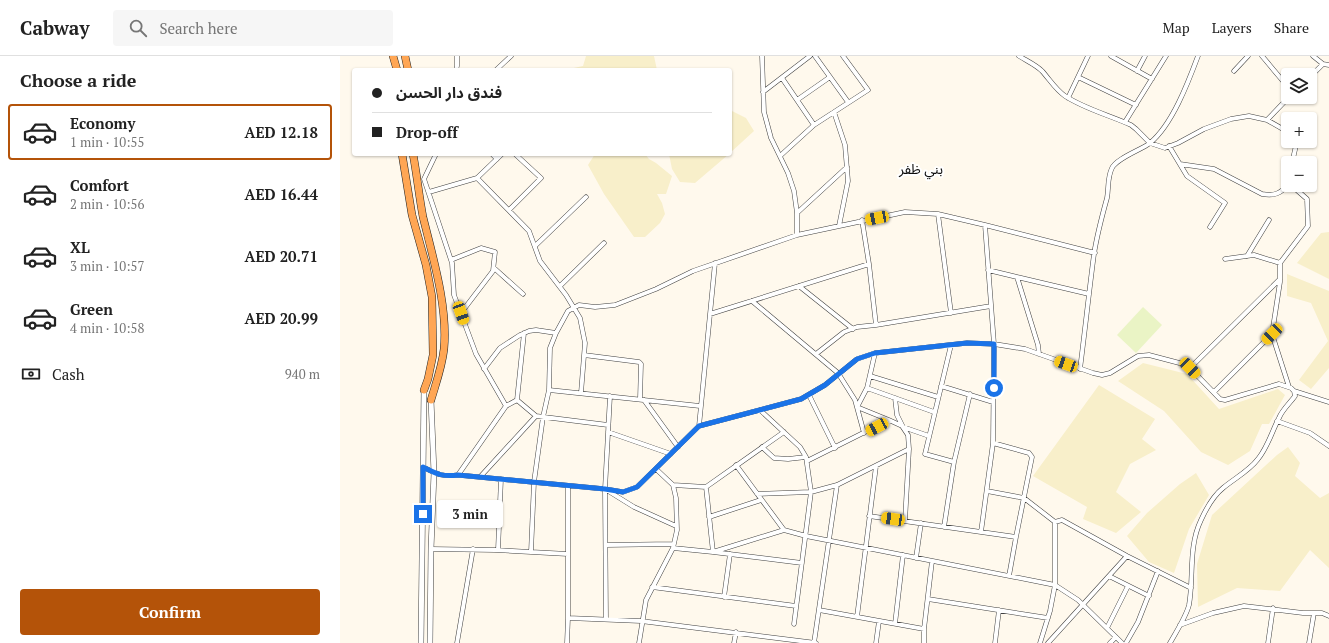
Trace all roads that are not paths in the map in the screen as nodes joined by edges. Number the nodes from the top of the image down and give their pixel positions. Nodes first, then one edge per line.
1 (393, 56) edge
2 (405, 56) edge
3 (457, 56) edge
4 (511, 56) edge
5 (762, 56) edge
6 (810, 56) edge
7 (815, 56) edge
8 (843, 56) edge
9 (1019, 56) edge
10 (1088, 56) edge
11 (1111, 56) edge
12 (1145, 56) edge
13 (1166, 56) edge
14 (1198, 56) edge
15 (1248, 56) edge
16 (1262, 56) edge
17 (1313, 56) edge
18 (1323, 64) junction
19 (1329, 65) edge
20 (396, 68) edge
21 (408, 68) edge
22 (456, 68) edge
23 (498, 68) edge
24 (1317, 70) edge
25 (1137, 71) junction
26 (1234, 71) dead end
27 (1078, 76) junction
28 (830, 77) junction
29 (782, 78) junction
30 (1152, 79) junction
31 (1281, 79) edge
32 (763, 92) junction
33 (1068, 98) junction
34 (797, 100) junction
35 (848, 102) junction
36 (1283, 104) edge
37 (1136, 105) junction
38 (834, 112) junction
39 (1268, 120) junction
40 (1125, 122) junction
41 (814, 125) junction
42 (1281, 128) edge
43 (1150, 143) junction
44 (1169, 146) junction
45 (402, 156) edge
46 (413, 156) edge
47 (435, 156) edge
48 (494, 156) edge
49 (500, 156) edge
50 (517, 156) edge
51 (780, 156) junction
52 (497, 159) junction
53 (1180, 164) junction
54 (847, 167) junction
55 (477, 178) junction
56 (429, 192) junction
57 (1282, 192) edge
58 (1299, 192) edge
59 (586, 197) dead end
60 (509, 210) junction
61 (797, 213) junction
62 (938, 214) junction
63 (862, 220) junction
64 (1269, 220) dead end
65 (985, 225) junction
66 (838, 226) junction
67 (1210, 227) dead end
68 (797, 236) junction
69 (604, 243) dead end
70 (535, 246) junction
71 (1095, 253) junction
72 (1247, 256) junction
73 (1225, 259) dead end
74 (451, 260) junction
75 (715, 263) junction
76 (1280, 263) junction
77 (869, 264) junction
78 (494, 268) junction
79 (988, 270) junction
80 (1017, 277) junction
81 (1280, 279) junction
82 (560, 286) junction
83 (799, 286) junction
84 (523, 294) dead end
85 (1089, 294) junction
86 (752, 301) junction
87 (991, 306) junction
88 (574, 308) junction
89 (461, 313) junction
90 (950, 313) junction
91 (710, 314) junction
92 (876, 325) junction
93 (853, 329) junction
94 (524, 333) junction
95 (556, 333) junction
96 (1272, 334) junction
97 (994, 344) junction
98 (951, 345) junction
99 (875, 353) junction
100 (816, 354) junction
101 (1039, 354) junction
102 (584, 355) junction
103 (1190, 368) junction
104 (484, 369) junction
105 (1080, 369) junction
106 (838, 373) junction
107 (870, 376) junction
108 (941, 386) junction
109 (1289, 387) junction
110 (867, 388) junction
111 (424, 390) joint
112 (549, 390) junction
113 (1294, 391) junction
114 (1214, 392) junction
115 (581, 393) junction
116 (970, 394) junction
117 (809, 395) junction
118 (610, 396) junction
119 (938, 397) junction
120 (895, 398) junction
121 (642, 399) junction
122 (431, 400) joint
123 (517, 400) junction
124 (993, 402) junction
125 (1329, 402) edge
126 (506, 406) junction
127 (700, 406) junction
128 (857, 407) junction
129 (760, 410) junction
130 (934, 412) junction
131 (536, 416) junction
132 (543, 417) junction
133 (889, 420) junction
134 (1277, 421) junction
135 (608, 425) junction
136 (699, 426) junction
137 (903, 427) junction
138 (608, 432) junction
139 (784, 432) junction
140 (864, 434) junction
141 (929, 436) junction
142 (993, 443) junction
143 (678, 446) junction
144 (1329, 446) edge
145 (762, 448) junction
146 (835, 448) junction
147 (909, 449) junction
148 (671, 454) junction
149 (806, 459) junction
150 (954, 462) junction
151 (736, 465) junction
152 (876, 466) junction
153 (423, 467) junction
154 (656, 469) junction
155 (434, 473) junction
156 (458, 475) junction
157 (480, 478) junction
158 (501, 479) junction
159 (534, 482) junction
160 (673, 485) junction
161 (837, 485) junction
162 (568, 486) junction
163 (706, 487) junction
164 (605, 489) junction
165 (987, 491) junction
166 (811, 492) junction
167 (757, 494) junction
168 (1024, 498) junction
169 (761, 500) junction
170 (869, 516) junction
171 (709, 517) junction
172 (905, 521) junction
173 (1056, 522) junction
174 (921, 523) junction
175 (676, 526) junction
176 (944, 526) junction
177 (784, 530) junction
178 (981, 532) junction
179 (806, 536) junction
180 (1016, 537) junction
181 (829, 541) junction
182 (606, 545) junction
183 (673, 546) junction
184 (865, 548) junction
185 (431, 549) junction
186 (474, 549) junction
187 (498, 550) junction
188 (531, 552) junction
189 (713, 552) junction
190 (568, 554) junction
191 (730, 554) junction
192 (903, 555) junction
193 (1127, 556) junction
194 (916, 558) junction
195 (932, 561) junction
196 (802, 563) junction
197 (1158, 572) junction
198 (1008, 576) junction
199 (1109, 576) junction
200 (1055, 584) junction
201 (1128, 586) junction
202 (652, 587) junction
203 (1190, 588) junction
204 (1149, 596) junction
205 (724, 597) junction
206 (928, 599) junction
207 (1083, 604) junction
208 (796, 606) junction
209 (1272, 608) junction
210 (819, 610) junction
211 (999, 610) junction
212 (1314, 613) junction
213 (1329, 616) edge
214 (857, 617) junction
215 (568, 618) junction
216 (1048, 618) junction
217 (606, 620) junction
218 (641, 621) junction
219 (879, 621) junction
220 (794, 624) dead end
221 (894, 624) junction
222 (1180, 625) junction
223 (1107, 628) junction
224 (924, 629) junction
225 (736, 632) junction
226 (1116, 637) junction
227 (422, 643) edge
228 (430, 643) edge
229 (457, 643) edge
230 (567, 643) edge
231 (639, 643) edge
232 (734, 643) edge
233 (815, 643) edge
234 (876, 643) edge
235 (924, 643) edge
236 (995, 643) edge
237 (1040, 643) edge
238 (1048, 643) edge
239 (1110, 643) edge
240 (1122, 643) edge
241 (1126, 643) edge
242 (1170, 643) edge
243 (1268, 643) edge
244 (1309, 643) edge

1 - 20 highway
2 - 21 highway
3 - 22 street
4 - 23 street
5 - 32 street
6 - 29 street
7 - 28 street
8 - 35 street
9 - 33 street
10 - 27 street
11 - 25 street
12 - 25 street
13 - 30 street
14 - 43 street
15 - 26 street
16 - 31 street
17 - 18 street
18 - 19 street
18 - 24 street
25 - 30 street
27 - 33 street
27 - 37 street
28 - 34 street
28 - 35 street
29 - 32 street
29 - 34 street
30 - 37 street
32 - 51 street
33 - 40 street
34 - 41 street
35 - 38 street
36 - 39 street
37 - 40 street
38 - 41 street
38 - 54 street
39 - 42 street
39 - 44 street
40 - 43 street
41 - 51 street
43 - 44 street
43 - 71 street
44 - 53 street
45 - 111 highway
46 - 122 highway
47 - 56 street
48 - 52 street
49 - 52 street
50 - 60 street
51 - 61 street
52 - 55 street
53 - 57 street
53 - 67 street
54 - 61 street
54 - 66 street
55 - 56 street
55 - 60 street
56 - 74 street
58 - 76 street
59 - 70 street
60 - 70 street
61 - 68 street
62 - 63 street
62 - 65 street
62 - 90 street
63 - 66 street
63 - 77 street
64 - 72 street
65 - 71 street
65 - 79 street
66 - 68 street
68 - 75 street
69 - 82 street
70 - 82 street
71 - 85 street
72 - 73 street
72 - 76 street
74 - 78 street
74 - 89 street
75 - 88 street
75 - 91 street
76 - 81 street
77 - 83 street
77 - 92 street
78 - 84 street
78 - 89 street
79 - 80 street
79 - 87 street
80 - 85 street
80 - 101 street
81 - 96 street
81 - 103 street
82 - 88 street
83 - 86 street
83 - 93 street
85 - 105 street
86 - 91 street
86 - 100 street
87 - 90 street
87 - 97 street
88 - 95 street
88 - 102 street
89 - 104 street
90 - 92 street
91 - 127 street
92 - 93 street
93 - 100 street
94 - 95 street
94 - 104 street
94 - 123 street
95 - 112 street
96 - 109 street
96 - 114 street
97 - 98 street
97 - 101 street
97 - 124 street
98 - 99 street
98 - 108 street
99 - 106 street
99 - 107 street
100 - 106 street
101 - 105 street
102 - 115 street
102 - 121 street
103 - 105 street
103 - 114 street
104 - 126 street
106 - 117 street
106 - 128 street
107 - 110 street
107 - 119 street
108 - 116 street
108 - 119 street
109 - 113 street
109 - 114 street
110 - 120 street
110 - 128 street
111 - 153 street
112 - 115 street
112 - 132 street
113 - 125 street
113 - 134 street
115 - 118 street
116 - 124 street
116 - 150 street
117 - 129 street
117 - 146 street
118 - 121 street
118 - 135 street
119 - 130 street
120 - 130 street
120 - 137 street
121 - 127 street
121 - 143 street
122 - 155 street
123 - 126 street
123 - 131 street
124 - 142 street
126 - 156 street
127 - 136 street
128 - 133 street
128 - 140 street
129 - 136 street
129 - 139 street
130 - 141 street
131 - 132 street
131 - 157 street
132 - 135 street
132 - 159 street
133 - 137 street
133 - 140 street
134 - 144 street
134 - 203 street
135 - 138 street
136 - 143 street
137 - 141 street
137 - 147 street
138 - 148 street
138 - 164 street
139 - 145 street
139 - 149 street
140 - 146 street
141 - 150 street
142 - 165 street
142 - 168 street
143 - 148 street
145 - 149 street
145 - 151 street
146 - 149 street
147 - 152 street
147 - 172 street
148 - 154 street
149 - 166 street
150 - 176 street
151 - 163 street
151 - 167 street
152 - 161 street
152 - 170 street
153 - 155 street
153 - 227 street
154 - 160 street
154 - 164 street
155 - 156 street
155 - 185 street
156 - 157 street
157 - 158 street
158 - 159 street
158 - 187 street
159 - 162 street
159 - 188 street
160 - 163 street
160 - 175 street
161 - 166 street
161 - 181 street
162 - 164 street
162 - 190 street
163 - 171 street
164 - 175 street
164 - 182 street
165 - 168 street
165 - 178 street
166 - 167 street
166 - 179 street
167 - 169 street
168 - 173 street
168 - 180 street
169 - 171 street
169 - 177 street
170 - 172 street
170 - 184 street
171 - 189 street
172 - 174 street
173 - 193 street
173 - 200 street
174 - 176 street
174 - 194 street
175 - 183 street
176 - 178 street
177 - 179 street
177 - 189 street
178 - 180 street
179 - 181 street
179 - 196 street
180 - 198 street
181 - 184 street
181 - 210 street
182 - 183 street
182 - 217 street
183 - 189 street
183 - 202 street
184 - 192 street
184 - 214 street
185 - 186 street
185 - 228 street
186 - 187 street
186 - 229 street
187 - 188 street
188 - 190 street
189 - 191 street
190 - 215 street
191 - 196 street
191 - 205 street
192 - 194 street
192 - 221 street
193 - 197 street
193 - 199 street
194 - 195 street
195 - 198 street
195 - 206 street
196 - 208 street
197 - 203 street
197 - 204 street
198 - 200 street
199 - 201 street
199 - 207 street
200 - 207 street
200 - 216 street
201 - 204 street
201 - 223 street
202 - 205 street
202 - 218 street
203 - 222 street
204 - 241 street
205 - 208 street
206 - 211 street
206 - 224 street
207 - 223 street
207 - 238 street
208 - 220 street
209 - 212 street
209 - 222 street
209 - 243 street
210 - 214 street
210 - 233 street
211 - 216 street
211 - 236 street
212 - 213 street
212 - 244 street
214 - 219 street
215 - 217 street
215 - 230 street
216 - 237 street
217 - 218 street
218 - 225 street
218 - 231 street
219 - 221 street
219 - 234 street
221 - 224 street
222 - 242 street
223 - 226 street
224 - 235 street
225 - 232 street
225 - 233 street
226 - 239 street
226 - 240 street

